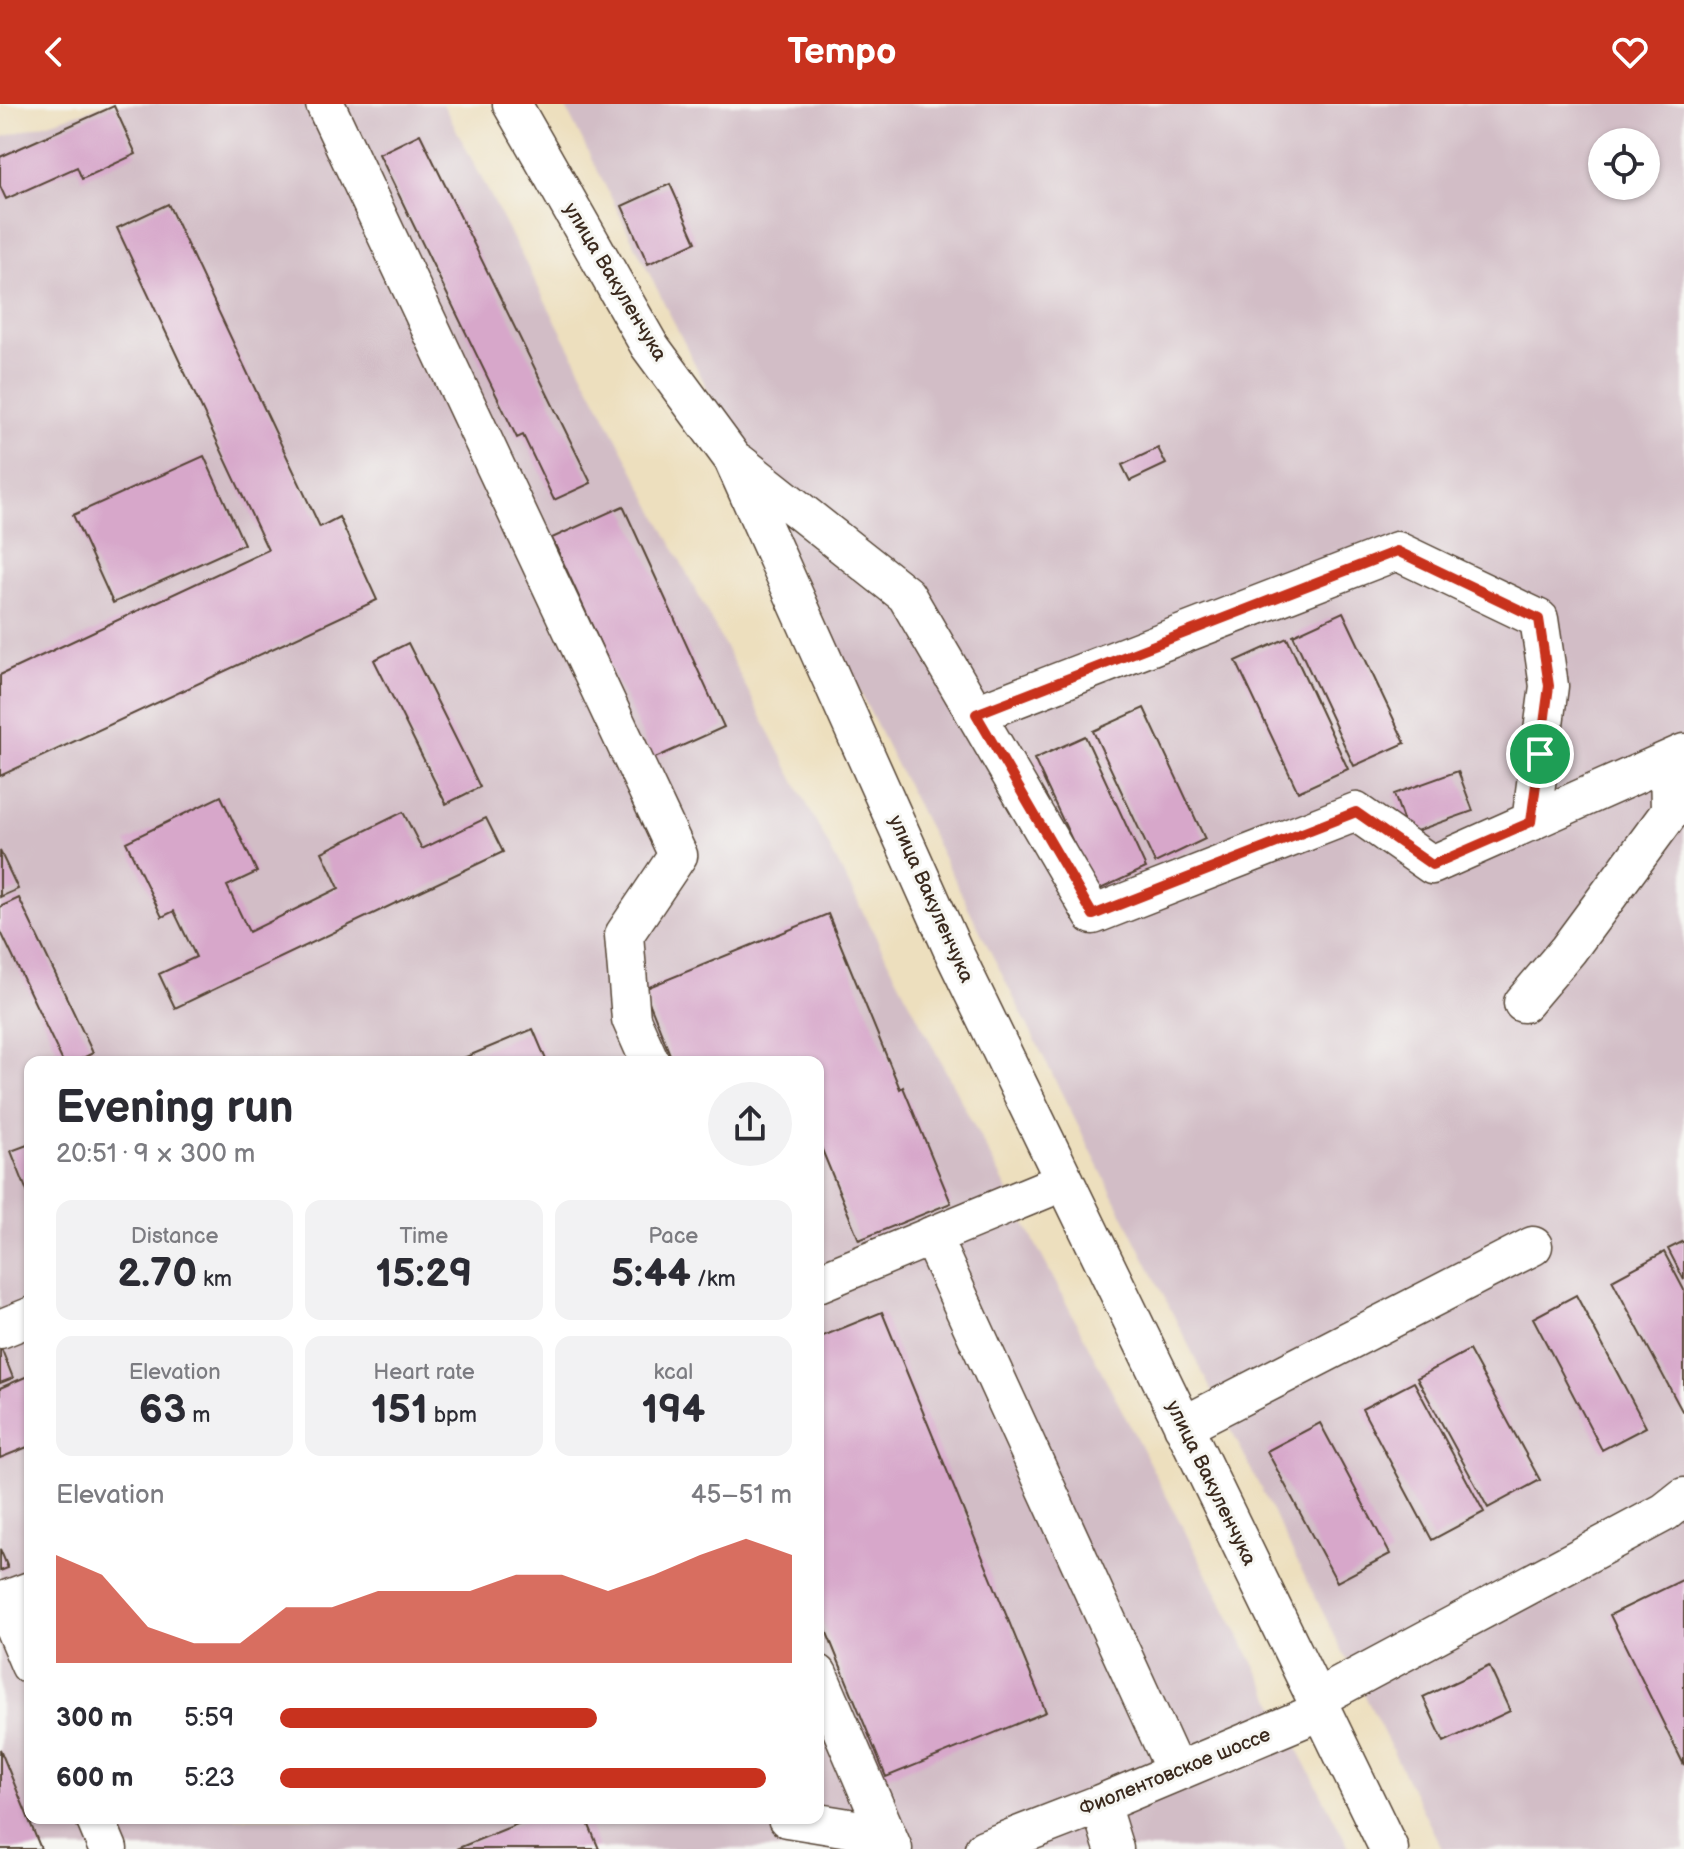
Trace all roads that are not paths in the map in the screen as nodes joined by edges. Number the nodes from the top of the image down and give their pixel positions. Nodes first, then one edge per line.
1 (325, 104) edge
2 (512, 104) edge
3 (733, 459) junction
4 (976, 714) junction
5 (1677, 757) edge
6 (1531, 822) junction
7 (1523, 1003) dead end
8 (647, 1056) edge
9 (1065, 1181) junction
10 (931, 1236) junction
11 (1533, 1246) dead end
12 (824, 1281) edge
13 (24, 1319) edge
14 (0, 1329) edge
15 (1183, 1426) junction
16 (1684, 1497) edge
17 (11, 1598) edge
18 (24, 1644) edge
19 (824, 1688) edge
20 (1318, 1705) junction
21 (1176, 1772) junction
22 (1100, 1804) junction
23 (98, 1824) edge
24 (814, 1824) edge
25 (889, 1841) edge
26 (108, 1849) edge
27 (984, 1849) edge
28 (1114, 1849) edge
29 (1389, 1849) edge

1 - 8 street
2 - 3 street, улица Вакуленчука
3 - 4 street
3 - 9 street, улица Вакуленчука
4 - 6 street
4 - 6 street
5 - 6 street
5 - 7 street
9 - 10 street
9 - 15 street, улица Вакуленчука
10 - 12 street
10 - 21 street
11 - 15 street
13 - 14 street
15 - 20 street, улица Вакуленчука
16 - 20 street, Фиолентовское шоссе
17 - 18 street
19 - 25 street
20 - 21 street, Фиолентовское шоссе
20 - 29 street, улица Вакуленчука
21 - 22 street, Фиолентовское шоссе
22 - 27 street, Фиолентовское шоссе
22 - 28 street
23 - 26 street
24 - 25 street

